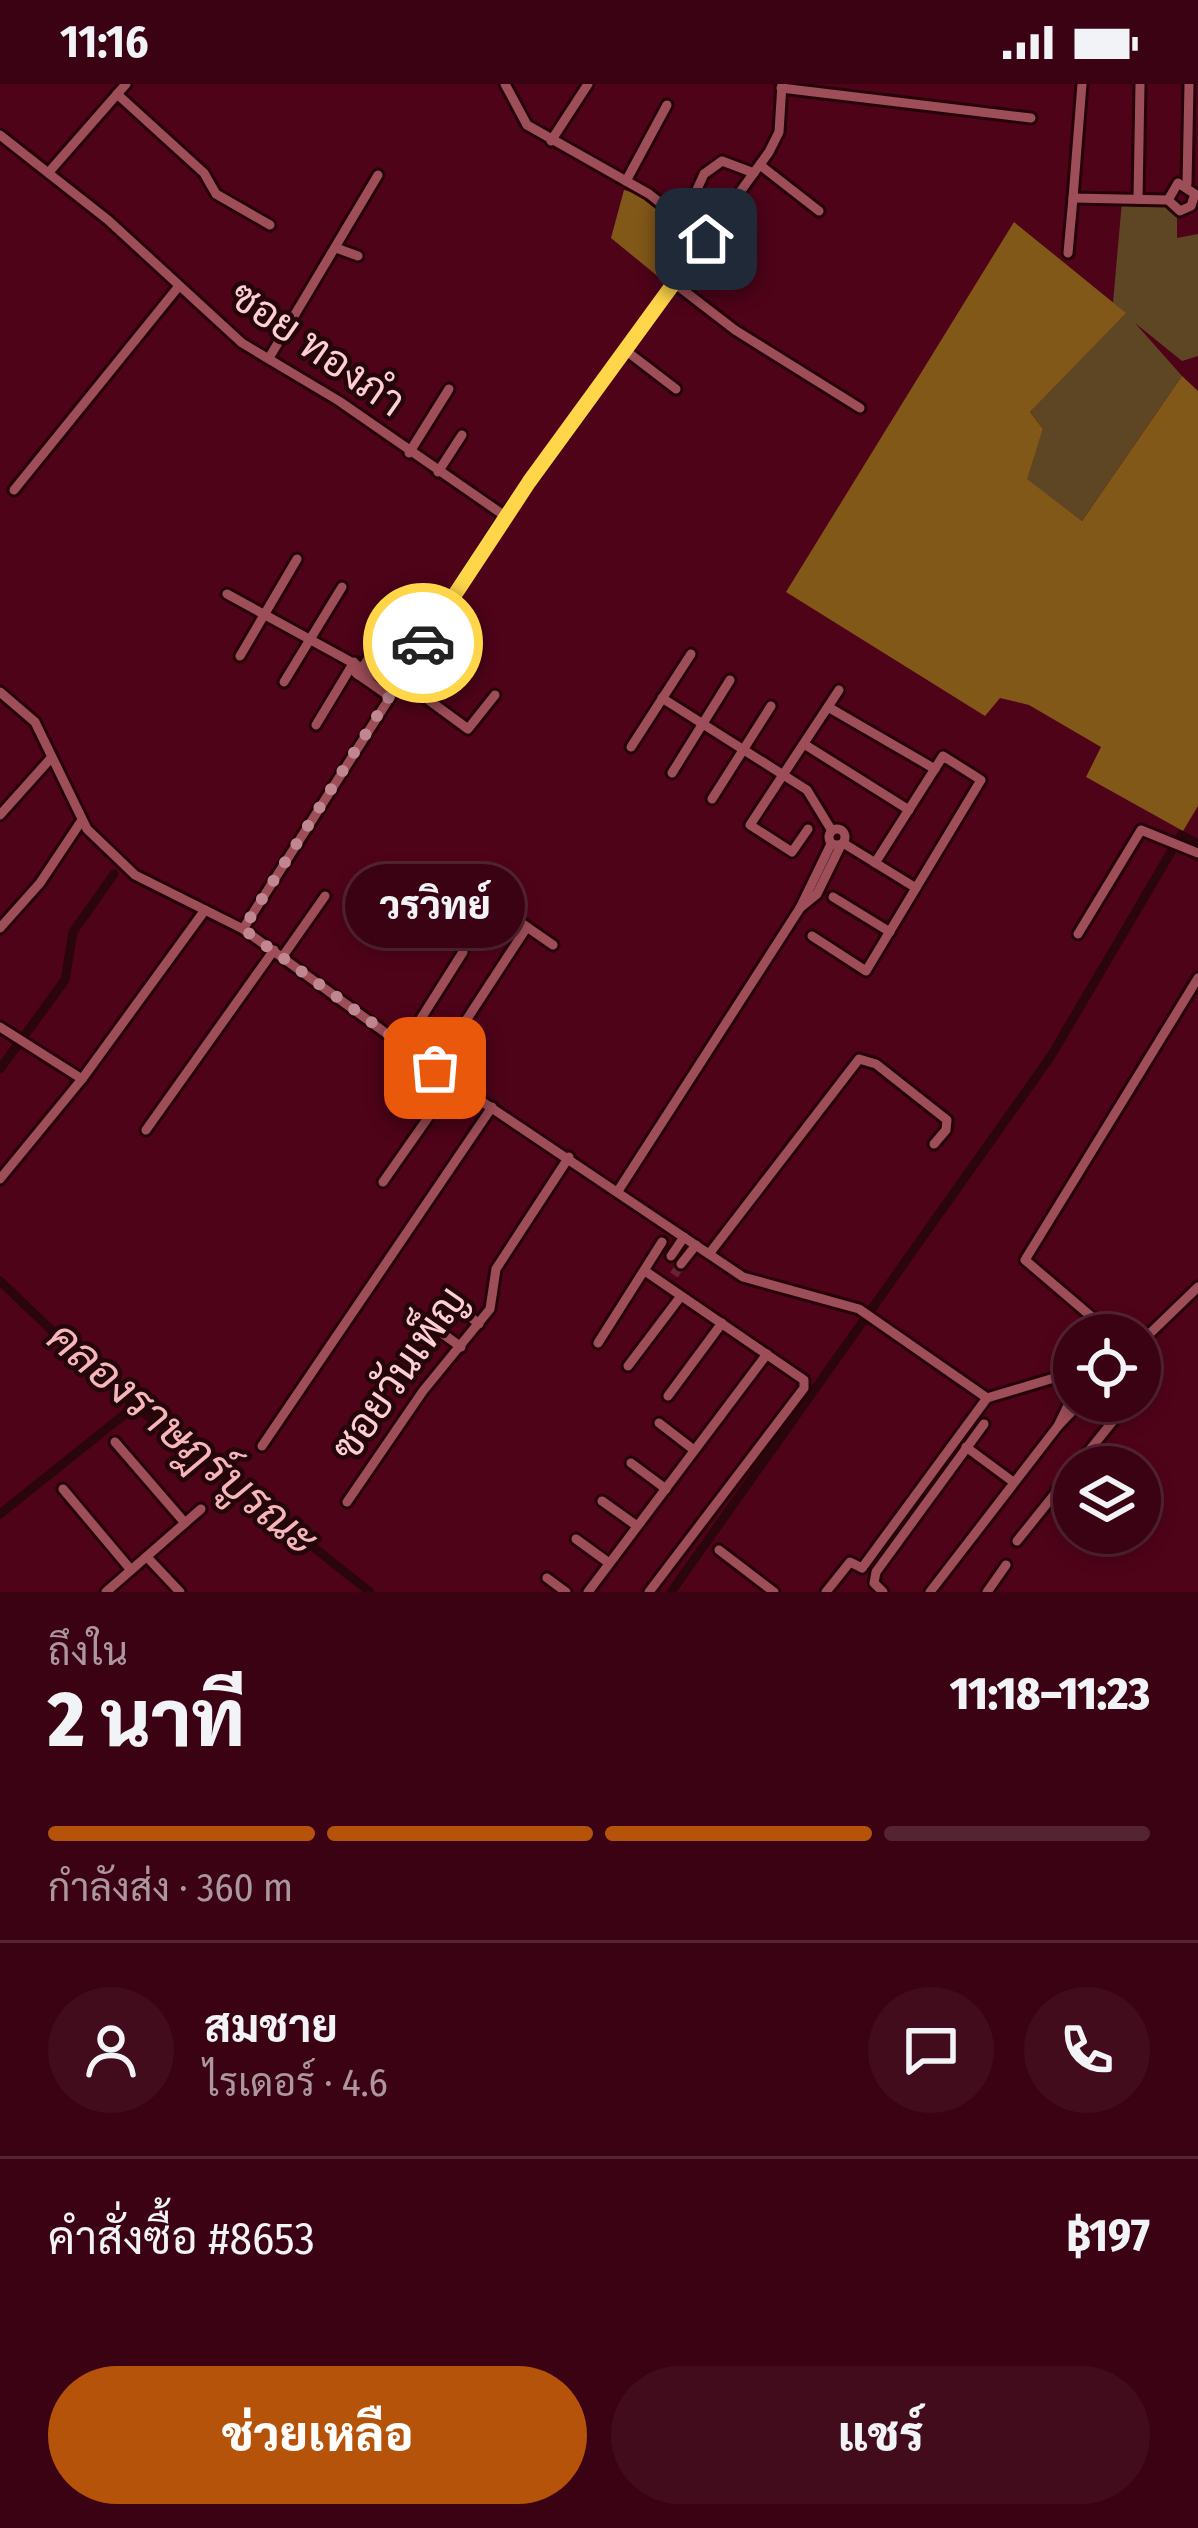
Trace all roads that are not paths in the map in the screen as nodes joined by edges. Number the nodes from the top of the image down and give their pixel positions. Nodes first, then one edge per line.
1 (126, 84) edge
2 (505, 84) edge
3 (588, 84) edge
4 (1082, 84) edge
5 (1140, 84) edge
6 (1189, 84) edge
7 (102, 85) edge
8 (782, 86) edge
9 (116, 95) junction
10 (667, 105) dead end
11 (1031, 118) dead end
12 (0, 135) edge
13 (551, 141) junction
14 (757, 169) junction
15 (49, 172) junction
16 (378, 175) dead end
17 (626, 182) junction
18 (1187, 184) junction
19 (1073, 198) junction
20 (1196, 198) edge
21 (1138, 199) junction
22 (1168, 200) junction
23 (819, 212) dead end
24 (721, 219) junction
25 (270, 225) dead end
26 (706, 239) junction
27 (337, 248) junction
28 (1068, 254) dead end
29 (358, 256) dead end
30 (674, 283) junction
31 (179, 286) junction
32 (625, 350) junction
33 (269, 358) junction
34 (676, 388) dead end
35 (449, 389) dead end
36 (860, 408) dead end
37 (462, 434) dead end
38 (409, 453) junction
39 (438, 472) junction
40 (14, 490) dead end
41 (506, 516) junction
42 (297, 560) dead end
43 (342, 587) dead end
44 (227, 593) dead end
45 (265, 614) junction
46 (392, 620) dead end
47 (310, 640) junction
48 (691, 654) dead end
49 (240, 656) dead end
50 (354, 666) junction
51 (730, 680) dead end
52 (284, 682) dead end
53 (394, 687) junction
54 (839, 689) dead end
55 (495, 694) dead end
56 (1, 696) edge
57 (662, 698) junction
58 (771, 706) dead end
59 (828, 706) junction
60 (703, 724) junction
61 (316, 725) dead end
62 (804, 744) junction
63 (631, 747) dead end
64 (743, 750) junction
65 (52, 758) junction
66 (934, 769) junction
67 (672, 773) dead end
68 (782, 775) junction
69 (712, 799) dead end
70 (909, 810) junction
71 (0, 815) edge
72 (82, 820) junction
73 (808, 830) dead end
74 (839, 844) junction
75 (1193, 850) edge
76 (875, 863) junction
77 (916, 888) junction
78 (325, 896) dead end
79 (833, 897) dead end
80 (205, 910) junction
81 (502, 910) dead end
82 (527, 927) junction
83 (0, 928) edge
84 (243, 929) junction
85 (890, 932) junction
86 (1078, 934) dead end
87 (812, 936) dead end
88 (554, 945) dead end
89 (463, 952) dead end
90 (278, 953) junction
91 (1196, 986) edge
92 (0, 1027) edge
93 (404, 1047) junction
94 (435, 1068) junction
95 (82, 1079) junction
96 (453, 1082) junction
97 (492, 1108) junction
98 (146, 1130) dead end
99 (934, 1144) dead end
100 (569, 1157) junction
101 (0, 1179) edge
102 (382, 1183) dead end
103 (618, 1191) junction
104 (684, 1237) junction
105 (662, 1242) dead end
106 (696, 1245) junction
107 (709, 1254) junction
108 (671, 1256) tunnel mouth
109 (681, 1264) tunnel mouth
110 (663, 1267) tunnel mouth
111 (644, 1270) junction
112 (674, 1275) tunnel mouth
113 (655, 1278) junction
114 (666, 1285) junction
115 (1198, 1287) edge
116 (681, 1296) junction
117 (452, 1303) dead end
118 (1088, 1314) edge
119 (1161, 1323) edge
120 (479, 1324) junction
121 (722, 1324) junction
122 (439, 1331) dead end
123 (598, 1343) dead end
124 (461, 1347) junction
125 (767, 1354) junction
126 (628, 1366) dead end
127 (1053, 1378) edge
128 (668, 1396) dead end
129 (987, 1398) junction
130 (1060, 1422) edge
131 (1062, 1422) edge
132 (1112, 1422) edge
133 (659, 1423) dead end
134 (984, 1424) dead end
135 (1058, 1426) junction
136 (116, 1442) dead end
137 (388, 1443) junction
138 (262, 1446) dead end
139 (1093, 1446) edge
140 (966, 1448) junction
141 (694, 1450) junction
142 (404, 1451) dead end
143 (631, 1463) dead end
144 (1012, 1481) junction
145 (666, 1489) junction
146 (63, 1490) dead end
147 (1053, 1496) edge
148 (602, 1501) dead end
149 (347, 1502) dead end
150 (201, 1509) dead end
151 (185, 1523) junction
152 (638, 1526) junction
153 (576, 1539) dead end
154 (1017, 1541) dead end
155 (719, 1550) dead end
156 (148, 1557) junction
157 (609, 1563) junction
158 (1006, 1565) dead end
159 (130, 1570) junction
160 (547, 1578) dead end
161 (757, 1587) edge
162 (106, 1592) edge
163 (180, 1592) edge
164 (566, 1592) edge
165 (587, 1592) edge
166 (649, 1592) edge
167 (774, 1592) edge
168 (826, 1592) edge
169 (883, 1592) edge
170 (930, 1592) edge
171 (987, 1592) edge

1 - 9 street
2 - 13 street
3 - 13 street
4 - 19 street
5 - 21 street
6 - 18 street
7 - 9 street
8 - 11 street
8 - 14 street
9 - 15 street
9 - 25 street
10 - 17 street
12 - 15 street, ซอย ทองภํา
13 - 17 street
14 - 23 street
14 - 24 street
14 - 24 street
15 - 31 street, ซอย ทองภํา
16 - 27 street
17 - 26 street
18 - 20 street
18 - 22 street
19 - 21 street
19 - 28 street
20 - 22 street
21 - 22 street
24 - 26 street
26 - 30 street
27 - 29 street
27 - 33 street
30 - 32 street
30 - 36 street
31 - 33 street, ซอย ทองภํา
31 - 40 street
32 - 34 street
32 - 41 street
33 - 38 street, ซอย ทองภํา
35 - 38 street
37 - 39 street
38 - 39 street, ซอย ทองภํา
39 - 41 street, ซอย ทองภํา
41 - 53 street
42 - 45 street
43 - 47 street
44 - 45 street
45 - 47 street
45 - 49 street
46 - 50 street
47 - 50 street
47 - 52 street
48 - 57 street
50 - 53 street
50 - 61 street
51 - 60 street
53 - 55 street
53 - 84 street
54 - 59 street
56 - 65 street
57 - 60 street
57 - 63 street
58 - 64 street
59 - 62 street
59 - 66 street
60 - 64 street
60 - 67 street
62 - 68 street
62 - 70 street
64 - 68 street
64 - 69 street
65 - 71 street
65 - 72 street
66 - 70 street
66 - 77 street
68 - 73 street
68 - 74 street
70 - 76 street
72 - 80 street
72 - 83 street
74 - 76 street
74 - 103 street
75 - 86 street
76 - 77 street
77 - 85 street
78 - 90 street
79 - 85 street
80 - 84 street
80 - 95 street
81 - 82 street
82 - 88 street
82 - 94 street
84 - 90 street
85 - 87 street
89 - 93 street
90 - 93 street
90 - 98 street
91 - 118 street
92 - 95 street
93 - 94 street
94 - 96 street
95 - 101 street
96 - 97 street
96 - 102 street
97 - 100 street
97 - 138 street
99 - 107 street
100 - 103 street
100 - 120 street, ซอยวันเพ็ญ
103 - 104 street
104 - 106 street
104 - 108 street
105 - 111 street
106 - 107 street
106 - 109 street
107 - 129 street
110 - 113 street
111 - 113 street
111 - 123 street
112 - 114 street
113 - 114 street
114 - 116 street
115 - 119 street
116 - 121 street
116 - 126 street
117 - 120 street
120 - 124 street, ซอยวันเพ็ญ
121 - 125 street
121 - 128 street
122 - 124 street
124 - 137 street, ซอยวันเพ็ญ
125 - 141 street
125 - 166 street
127 - 129 street
129 - 168 street
130 - 135 street
131 - 135 street
132 - 139 street
133 - 141 street
134 - 140 street
135 - 144 street
136 - 151 street
137 - 142 street
137 - 149 street, ซอยวันเพ็ญ
140 - 144 street
140 - 169 street
141 - 145 street
143 - 145 street
144 - 170 street
145 - 152 street
146 - 159 street
147 - 154 street
148 - 152 street
150 - 151 street
151 - 156 street
152 - 157 street
153 - 157 street
155 - 161 street
156 - 159 street
156 - 163 street
157 - 165 street
158 - 171 street
159 - 162 street
160 - 164 street
161 - 167 street

